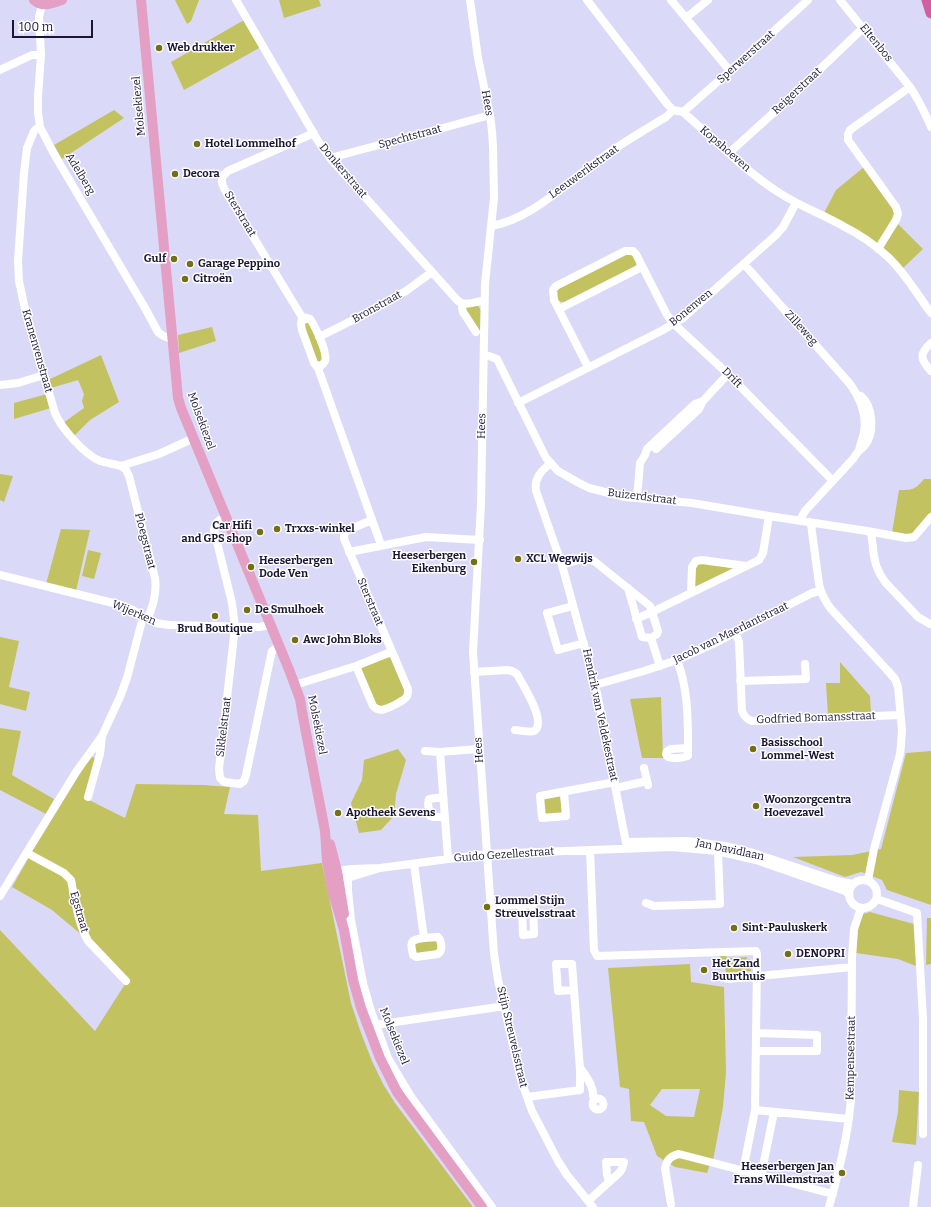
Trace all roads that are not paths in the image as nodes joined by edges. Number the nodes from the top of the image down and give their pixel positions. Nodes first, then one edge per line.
1 (62, 0) edge
2 (141, 0) edge
3 (236, 0) edge
4 (470, 0) edge
5 (587, 0) edge
6 (708, 0) edge
7 (808, 0) edge
8 (840, 0) edge
9 (927, 0) edge
10 (674, 1) edge
11 (38, 2) edge
12 (931, 13) edge
13 (686, 18) junction
14 (863, 28) junction
15 (41, 55) junction
16 (0, 70) edge
17 (730, 71) junction
18 (910, 86) junction
19 (673, 110) junction
20 (683, 112) junction
21 (490, 115) junction
22 (40, 127) junction
23 (931, 127) edge
24 (314, 133) junction
25 (730, 153) junction
26 (330, 158) junction
27 (796, 203) junction
28 (491, 226) junction
29 (878, 249) junction
30 (744, 264) junction
31 (642, 267) junction
32 (432, 272) junction
33 (484, 301) junction
34 (463, 304) junction
35 (559, 309) junction
36 (931, 313) edge
37 (302, 317) junction
38 (674, 324) junction
39 (476, 332) dead end
40 (319, 337) junction
41 (172, 339) junction
42 (931, 343) edge
43 (484, 355) junction
44 (588, 367) junction
45 (318, 368) junction
46 (931, 371) edge
47 (728, 374) junction
48 (44, 375) junction
49 (0, 384) edge
50 (518, 403) junction
51 (194, 438) junction
52 (551, 463) junction
53 (121, 466) junction
54 (833, 481) junction
55 (638, 498) junction
56 (768, 516) junction
57 (226, 517) junction
58 (931, 517) edge
59 (372, 520) junction
60 (800, 520) junction
61 (812, 523) junction
62 (871, 532) junction
63 (480, 540) junction
64 (381, 545) junction
65 (349, 552) junction
66 (562, 565) junction
67 (746, 566) junction
68 (0, 575) edge
69 (628, 588) junction
70 (820, 592) junction
71 (691, 593) junction
72 (573, 606) junction
73 (652, 612) junction
74 (146, 618) junction
75 (636, 619) junction
76 (930, 624) dead end
77 (271, 625) junction
78 (235, 627) junction
79 (735, 631) junction
80 (651, 638) junction
81 (584, 643) junction
82 (280, 646) junction
83 (391, 652) junction
84 (677, 660) junction
85 (805, 664) dead end
86 (356, 666) junction
87 (660, 666) junction
88 (474, 672) junction
89 (740, 681) junction
90 (295, 685) junction
91 (595, 685) junction
92 (900, 715) junction
93 (516, 730) dead end
94 (102, 736) junction
95 (688, 748) dead end
96 (479, 749) junction
97 (425, 751) dead end
98 (440, 752) junction
99 (644, 768) dead end
100 (615, 785) junction
101 (564, 792) dead end
102 (443, 797) junction
103 (88, 798) dead end
104 (445, 817) junction
105 (672, 844) junction
106 (627, 845) junction
107 (590, 850) junction
108 (718, 852) junction
109 (27, 853) junction
110 (486, 854) junction
111 (448, 859) junction
112 (414, 864) junction
113 (782, 865) junction
114 (340, 875) junction
115 (824, 880) junction
116 (868, 880) junction
117 (854, 884) junction
118 (849, 894) junction
119 (0, 896) edge
120 (877, 899) junction
121 (646, 903) dead end
122 (522, 904) dead end
123 (490, 905) junction
124 (861, 908) junction
125 (424, 938) dead end
126 (852, 967) junction
127 (757, 977) junction
128 (728, 979) dead end
129 (126, 981) dead end
130 (574, 990) dead end
131 (505, 1006) junction
132 (375, 1025) junction
133 (756, 1033) junction
134 (756, 1051) junction
135 (580, 1070) junction
136 (580, 1090) junction
137 (527, 1097) junction
138 (756, 1110) junction
139 (774, 1112) junction
140 (849, 1120) junction
141 (922, 1134) dead end
142 (918, 1165) dead end
143 (743, 1171) junction
144 (761, 1176) junction
145 (609, 1182) dead end
146 (833, 1194) junction
147 (591, 1204) edge
148 (672, 1206) edge
149 (482, 1207) edge
150 (492, 1207) edge
151 (830, 1207) edge
152 (913, 1207) edge

1 - 11 main road
2 - 41 main road, Molsekiezel
3 - 24 street, Donkerstraat
4 - 21 street, Hees
5 - 19 street
6 - 13 street
7 - 17 street, Sperwerstraat
8 - 14 street, Eltenbos
9 - 12 highway
10 - 13 street
11 - 15 street, Adelberg
13 - 17 street
14 - 18 street, Eltenbos
14 - 25 street, Reigerstraat
15 - 16 street
15 - 22 street, Adelberg
17 - 20 street, Sperwerstraat
18 - 23 street, Eltenbos
18 - 29 street
19 - 20 street, Kopshoeven
19 - 28 street, Leeuwerikstraat
20 - 25 street, Kopshoeven
21 - 26 street, Spechtstraat
21 - 28 street, Hees
22 - 41 street, Adelberg
22 - 48 street, Kranenvenstraat
24 - 26 street, Donkerstraat
24 - 37 street, Sterstraat
25 - 27 street, Kopshoeven
26 - 32 street, Donkerstraat
27 - 29 street, Kopshoeven
27 - 30 street, Bonenven
28 - 33 street, Hees
29 - 36 street, Kopshoeven
30 - 38 street, Bonenven
30 - 54 street, Zilleweg
31 - 35 street
31 - 35 street, Drift
31 - 38 street, Drift
32 - 34 street, Donkerstraat
32 - 40 street, Bronstraat
33 - 34 street
33 - 43 street, Hees
34 - 39 street, Donkerstraat
35 - 44 street, Drift
37 - 40 street, Sterstraat
37 - 45 street, Sterstraat
38 - 44 street, Bonenven
38 - 47 street, Drift
40 - 45 street, Sterstraat
41 - 51 main road, Molsekiezel
42 - 46 street
43 - 50 street, Buizerdstraat
43 - 63 street, Hees
44 - 50 street, Bonenven
45 - 59 street, Sterstraat
47 - 54 street, Drift
47 - 55 street
48 - 49 street
48 - 53 street, Kranenvenstraat
50 - 52 street, Buizerdstraat
51 - 53 street
51 - 57 main road, Molsekiezel
52 - 55 street, Buizerdstraat
52 - 66 street, Hendrik van Veldekestraat
53 - 74 street, Ploegstraat
54 - 60 street, Zilleweg
55 - 56 street, Buizerdstraat
56 - 60 street, Buizerdstraat
56 - 67 street
57 - 77 main road, Molsekiezel
57 - 78 street, Sikkelstraat
58 - 62 street, Buizerdstraat
59 - 64 street, Sterstraat
59 - 65 street, Sterstraat
60 - 61 street, Buizerdstraat
61 - 62 street, Buizerdstraat
61 - 70 street
62 - 76 street
63 - 64 street
63 - 88 street, Hees
64 - 65 street
65 - 83 street, Sterstraat
66 - 69 street
66 - 72 street, Hendrik van Veldekestraat
67 - 71 street
67 - 71 street
68 - 74 street, Wijerken
69 - 73 street
69 - 75 street
70 - 79 street, Jacob van Maerlantstraat
70 - 92 street
71 - 73 street
72 - 81 street, Hendrik van Veldekestraat
72 - 81 street, Hendrik van Veldekestraat
73 - 75 street
73 - 80 street
74 - 78 street, Wijerken
74 - 94 street
75 - 80 street
77 - 78 street, Wijerken
77 - 82 main road, Molsekiezel
78 - 82 street, Sikkelstraat
79 - 84 street, Jacob van Maerlantstraat
79 - 89 street, Godfried Bomansstraat
80 - 87 street
81 - 91 street, Hendrik van Veldekestraat
82 - 90 main road, Molsekiezel
83 - 86 street
83 - 86 street, Sterstraat
84 - 87 street, Jacob van Maerlantstraat
84 - 95 street
85 - 89 street
86 - 90 street
87 - 91 street, Jacob van Maerlantstraat
88 - 93 street
88 - 96 street, Hees
89 - 92 street, Godfried Bomansstraat
90 - 114 main road, Molsekiezel
91 - 100 street, Hendrik van Veldekestraat
92 - 116 street
94 - 103 street
94 - 109 street
96 - 98 street
96 - 110 street, Hees
97 - 98 street
98 - 102 street
99 - 100 street, Hendrik van Veldekestraat
100 - 101 street
100 - 106 street, Hendrik van Veldekestraat
102 - 104 street
102 - 104 street
104 - 111 street
105 - 106 street, Jan Davidlaan
105 - 108 street, Jan Davidlaan
105 - 113 street, Jan Davidlaan
106 - 107 street, Guido Gezellestraat
107 - 110 street, Guido Gezellestraat
107 - 127 street
108 - 113 street, Jan Davidlaan
108 - 121 street, Jan Davidlaan
109 - 119 street
109 - 129 street, Egstraat
110 - 111 street, Guido Gezellestraat
110 - 123 street, Stijn Streuvelsstraat
111 - 112 street, Guido Gezellestraat
112 - 114 street, Guido Gezellestraat
112 - 125 street
113 - 115 street, Jan Davidlaan
114 - 132 street, Molsekiezel
114 - 149 main road, Molsekiezel
115 - 117 street, Jan Davidlaan
115 - 118 street, Jan Davidlaan
116 - 117 street
116 - 120 street
117 - 118 street
118 - 124 street
120 - 124 street
120 - 141 street
122 - 123 street
123 - 131 street, Stijn Streuvelsstraat
124 - 126 street, Kempensestraat
126 - 127 street
126 - 140 street, Kempensestraat
127 - 128 street
127 - 133 street
130 - 135 street
131 - 132 street
131 - 137 street, Stijn Streuvelsstraat
132 - 150 street, Molsekiezel
133 - 134 street
133 - 134 street
134 - 138 street
135 - 136 street
135 - 136 street
136 - 137 street
137 - 147 street, Stijn Streuvelsstraat
138 - 139 street
138 - 143 street
139 - 140 street
139 - 144 street
140 - 146 street, Kempensestraat
142 - 152 street
143 - 144 street
143 - 148 street
144 - 146 street
145 - 147 street, Stijn Streuvelsstraat
146 - 151 street, Kempensestraat

